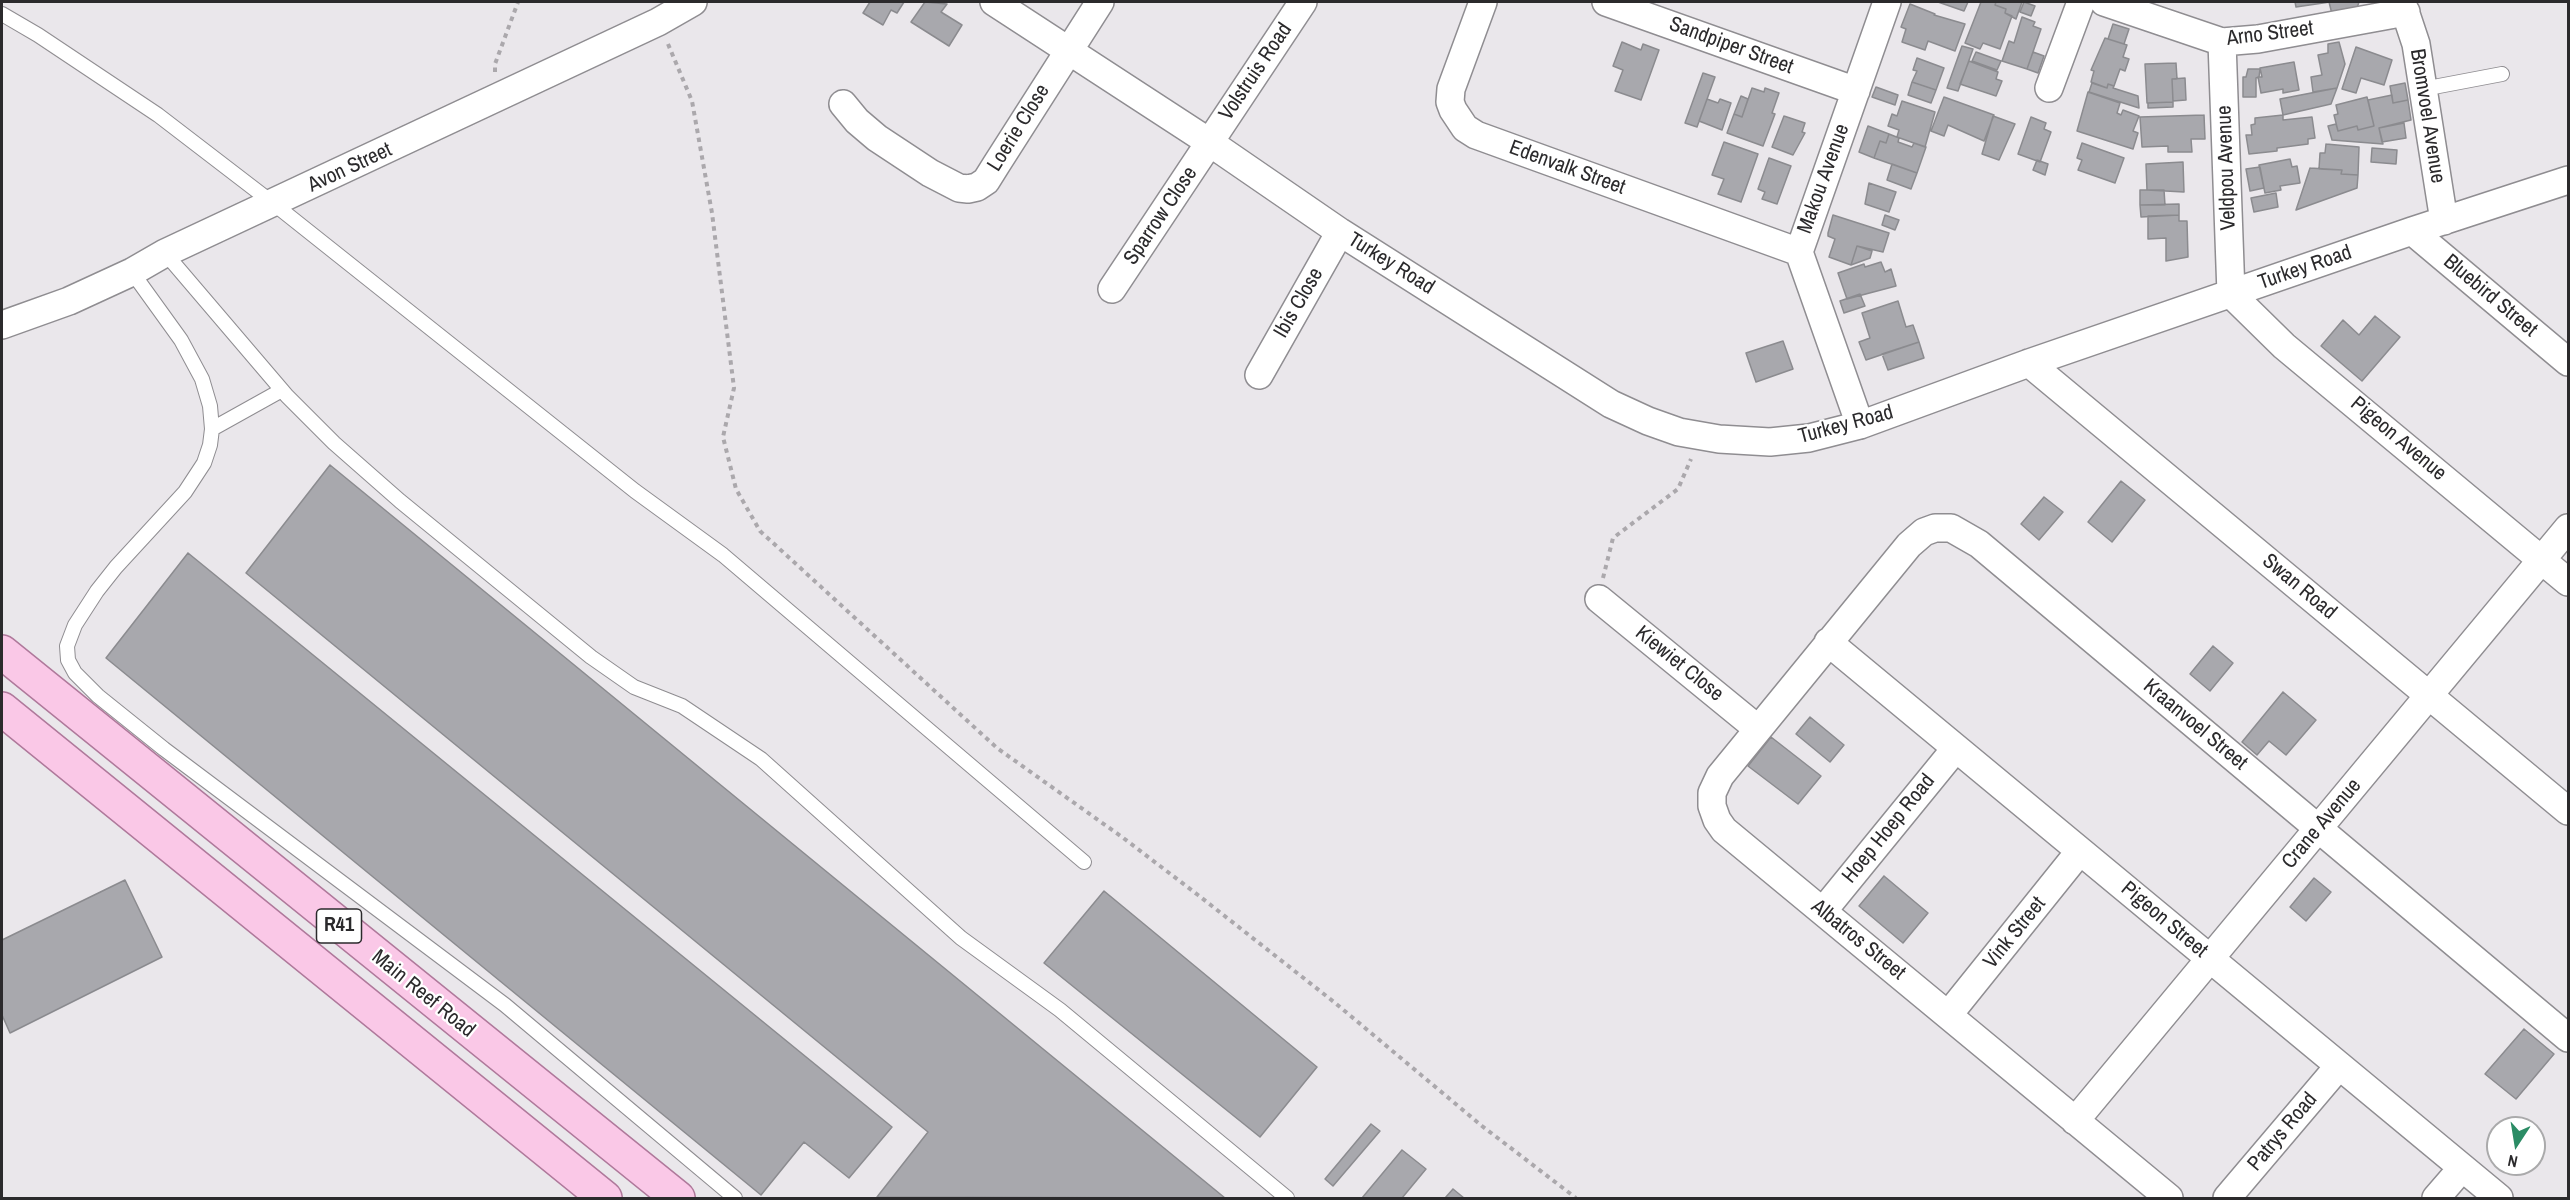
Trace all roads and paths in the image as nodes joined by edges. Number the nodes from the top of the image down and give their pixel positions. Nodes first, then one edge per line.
1 (518, 2) edge
2 (693, 2) edge
3 (994, 2) edge
4 (1100, 2) edge
5 (1303, 2) edge
6 (1483, 2) edge
7 (1606, 2) edge
8 (1887, 2) edge
9 (2081, 2) edge
10 (2104, 2) edge
11 (2404, 7) edge
12 (2, 14) edge
13 (658, 22) junction
14 (2222, 42) junction
15 (1068, 49) junction
16 (2502, 74) dead end
17 (2049, 88) dead end
18 (2423, 89) junction
19 (1856, 91) junction
20 (493, 100) junction
21 (843, 104) dead end
22 (1209, 142) junction
23 (2568, 180) edge
24 (274, 204) junction
25 (2444, 221) junction
26 (2412, 231) junction
27 (1340, 232) junction
28 (1798, 252) junction
29 (165, 253) junction
30 (132, 272) junction
31 (1112, 289) dead end
32 (2231, 294) junction
33 (2, 325) edge
34 (2568, 362) edge
35 (2029, 363) junction
36 (1259, 375) dead end
37 (282, 390) junction
38 (1860, 425) junction
39 (212, 429) junction
40 (1695, 435) junction
41 (2568, 528) edge
42 (2542, 560) junction
43 (2568, 582) edge
44 (1599, 599) joint
45 (1828, 642) junction
46 (2, 652) edge
47 (2429, 696) junction
48 (2, 709) edge
49 (1758, 729) junction
50 (1956, 748) junction
51 (2568, 811) edge
52 (2319, 829) junction
53 (2080, 851) junction
54 (1084, 862) dead end
55 (1823, 911) junction
56 (2210, 959) junction
57 (1949, 1014) junction
58 (2568, 1038) edge
59 (2339, 1066) junction
60 (530, 1080) junction
61 (500, 1113) junction
62 (2075, 1121) junction
63 (2463, 1168) junction
64 (605, 1198) edge
65 (678, 1198) edge
66 (735, 1198) edge
67 (1287, 1198) edge
68 (1576, 1198) edge
69 (2169, 1198) edge
70 (2227, 1198) edge
71 (2436, 1198) edge
72 (2499, 1198) edge

1 - 20 path
2 - 13 street, Avon Street
3 - 15 street, Turkey Road
4 - 15 street, Loerie Close
5 - 22 street, Volstruis Road
6 - 28 street, Edenvalk Street
7 - 19 street, Sandpiper Street
8 - 19 street, Makou Avenue
9 - 17 street
10 - 14 street, Arno Street
11 - 14 street, Arno Street
11 - 18 street, Bromvoel Avenue
12 - 24 lane
13 - 20 street, Avon Street
13 - 68 path
14 - 32 street, Veldpou Avenue
15 - 21 street, Loerie Close
15 - 22 street, Turkey Road
16 - 18 lane
18 - 25 street, Bromvoel Avenue
19 - 28 street, Makou Avenue
20 - 24 street, Avon Street
22 - 27 street, Turkey Road
22 - 31 street, Sparrow Close
23 - 25 street, Turkey Road
24 - 29 street, Avon Street
24 - 54 lane
25 - 26 street, Turkey Road
26 - 32 street, Turkey Road
26 - 34 street, Bluebird Street
27 - 36 street, Ibis Close
27 - 40 street, Turkey Road
28 - 38 street, Makou Avenue
29 - 30 street, Avon Street
29 - 37 lane
30 - 33 street, Avon Street
30 - 39 lane
32 - 35 street, Turkey Road
32 - 42 street, Pigeon Avenue
35 - 38 street, Turkey Road
35 - 47 street, Swan Road
37 - 39 lane
37 - 67 lane
38 - 40 street, Turkey Road
39 - 66 lane
40 - 44 path
41 - 42 street, Crane Avenue
42 - 43 street, Pigeon Avenue
42 - 47 street, Crane Avenue
44 - 49 street, Kiewiet Close
45 - 49 street, Albatros Street
45 - 50 street, Pigeon Street
45 - 52 street, Kraanvoel Street
46 - 60 main road, Main Reef Road / R41
47 - 51 street, Swan Road
47 - 52 street, Crane Avenue
48 - 61 main road, R41
49 - 55 street, Albatros Street
50 - 53 street, Pigeon Street
50 - 55 street, Hoep Hoep Road
52 - 56 street, Crane Avenue
52 - 58 street, Kraanvoel Street
53 - 56 street, Pigeon Street
53 - 57 street, Vink Street
55 - 57 street, Albatros Street
56 - 59 street, Pigeon Street
56 - 62 street, Crane Avenue
57 - 62 street, Albatros Street
59 - 63 street, Pigeon Street
59 - 70 street, Patrys Road
60 - 61 main road
60 - 65 main road, Main Reef Road / R41
61 - 64 main road, R41
62 - 69 street, Albatros Street
63 - 71 street
63 - 72 street, Pigeon Street

